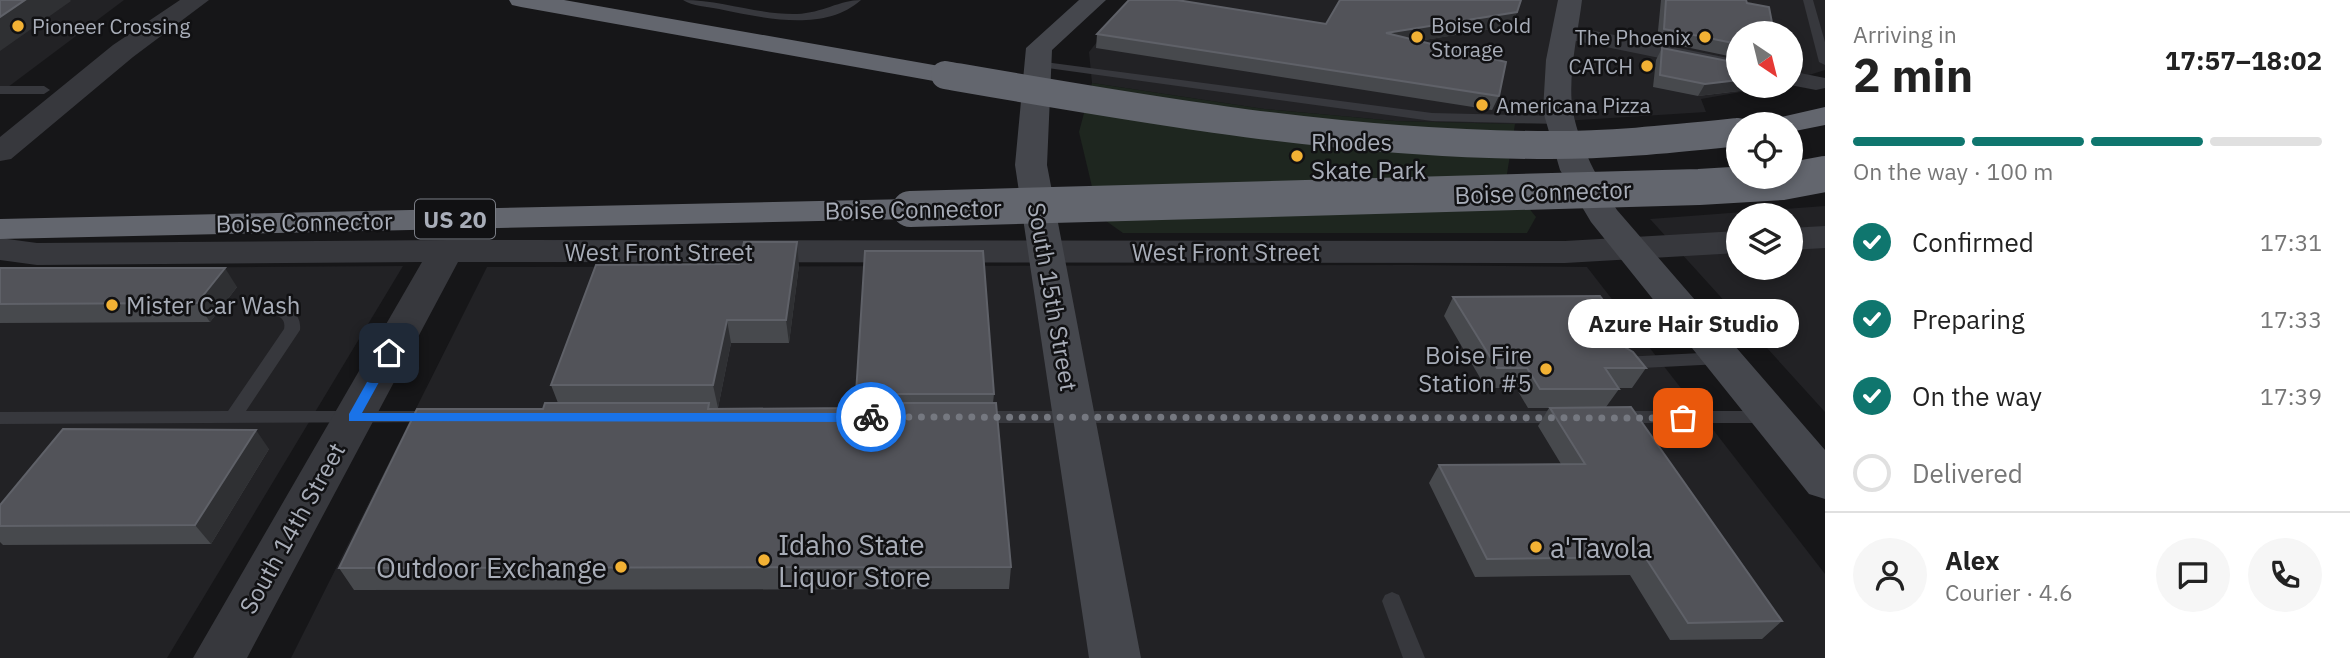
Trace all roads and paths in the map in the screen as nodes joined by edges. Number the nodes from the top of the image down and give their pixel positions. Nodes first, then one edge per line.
1 (166, 0) edge
2 (197, 0) edge
3 (521, 0) edge
4 (688, 0) edge
5 (856, 0) edge
6 (1094, 0) edge
7 (1570, 0) edge
8 (1808, 0) edge
9 (1565, 32) junction
10 (1037, 64) junction
11 (1726, 65) edge
12 (1822, 75) edge
13 (1803, 77) edge
14 (0, 90) edge
15 (44, 90) junction
16 (1825, 116) edge
17 (1561, 120) junction
18 (1803, 121) edge
19 (0, 125) edge
20 (1726, 133) edge
21 (0, 152) edge
22 (1825, 174) edge
23 (0, 229) edge
24 (1825, 237) edge
25 (1803, 238) edge
26 (1726, 243) edge
27 (1631, 248) junction
28 (0, 249) edge
29 (446, 251) junction
30 (1045, 253) junction
31 (272, 307) dead end
32 (1722, 358) junction
33 (1619, 363) edge
34 (353, 417) junction
35 (451, 417) edge
36 (963, 417) edge
37 (1073, 417) junction
38 (1772, 417) junction
39 (0, 418) edge
40 (232, 418) junction
41 (1825, 481) edge
42 (1392, 601) dead end
43 (219, 658) edge
44 (1115, 658) edge
45 (1414, 658) edge

1 - 15 street
2 - 21 street
3 - 20 highway, Boise Connector, bridge
4 - 5 lane
6 - 10 main road, South 15th Street
7 - 9 main road
8 - 12 lane
9 - 11 street
9 - 17 main road
10 - 17 lane
10 - 30 main road, South 15th Street
12 - 13 street
14 - 15 lane
15 - 19 street
16 - 18 highway
17 - 27 main road
22 - 23 highway, Boise Connector / US 20, bridge
24 - 25 street
26 - 27 street, West Front Street
27 - 30 street, West Front Street
27 - 32 main road
28 - 29 street, West Front Street
29 - 30 street, West Front Street
29 - 34 street, South 14th Street
30 - 37 main road, South 15th Street
31 - 40 lane
32 - 33 lane
32 - 38 main road
34 - 35 lane
34 - 40 lane
34 - 43 street, South 14th Street
36 - 37 lane
37 - 38 lane
37 - 44 main road, South 15th Street
38 - 41 main road
39 - 40 lane
42 - 45 lane

